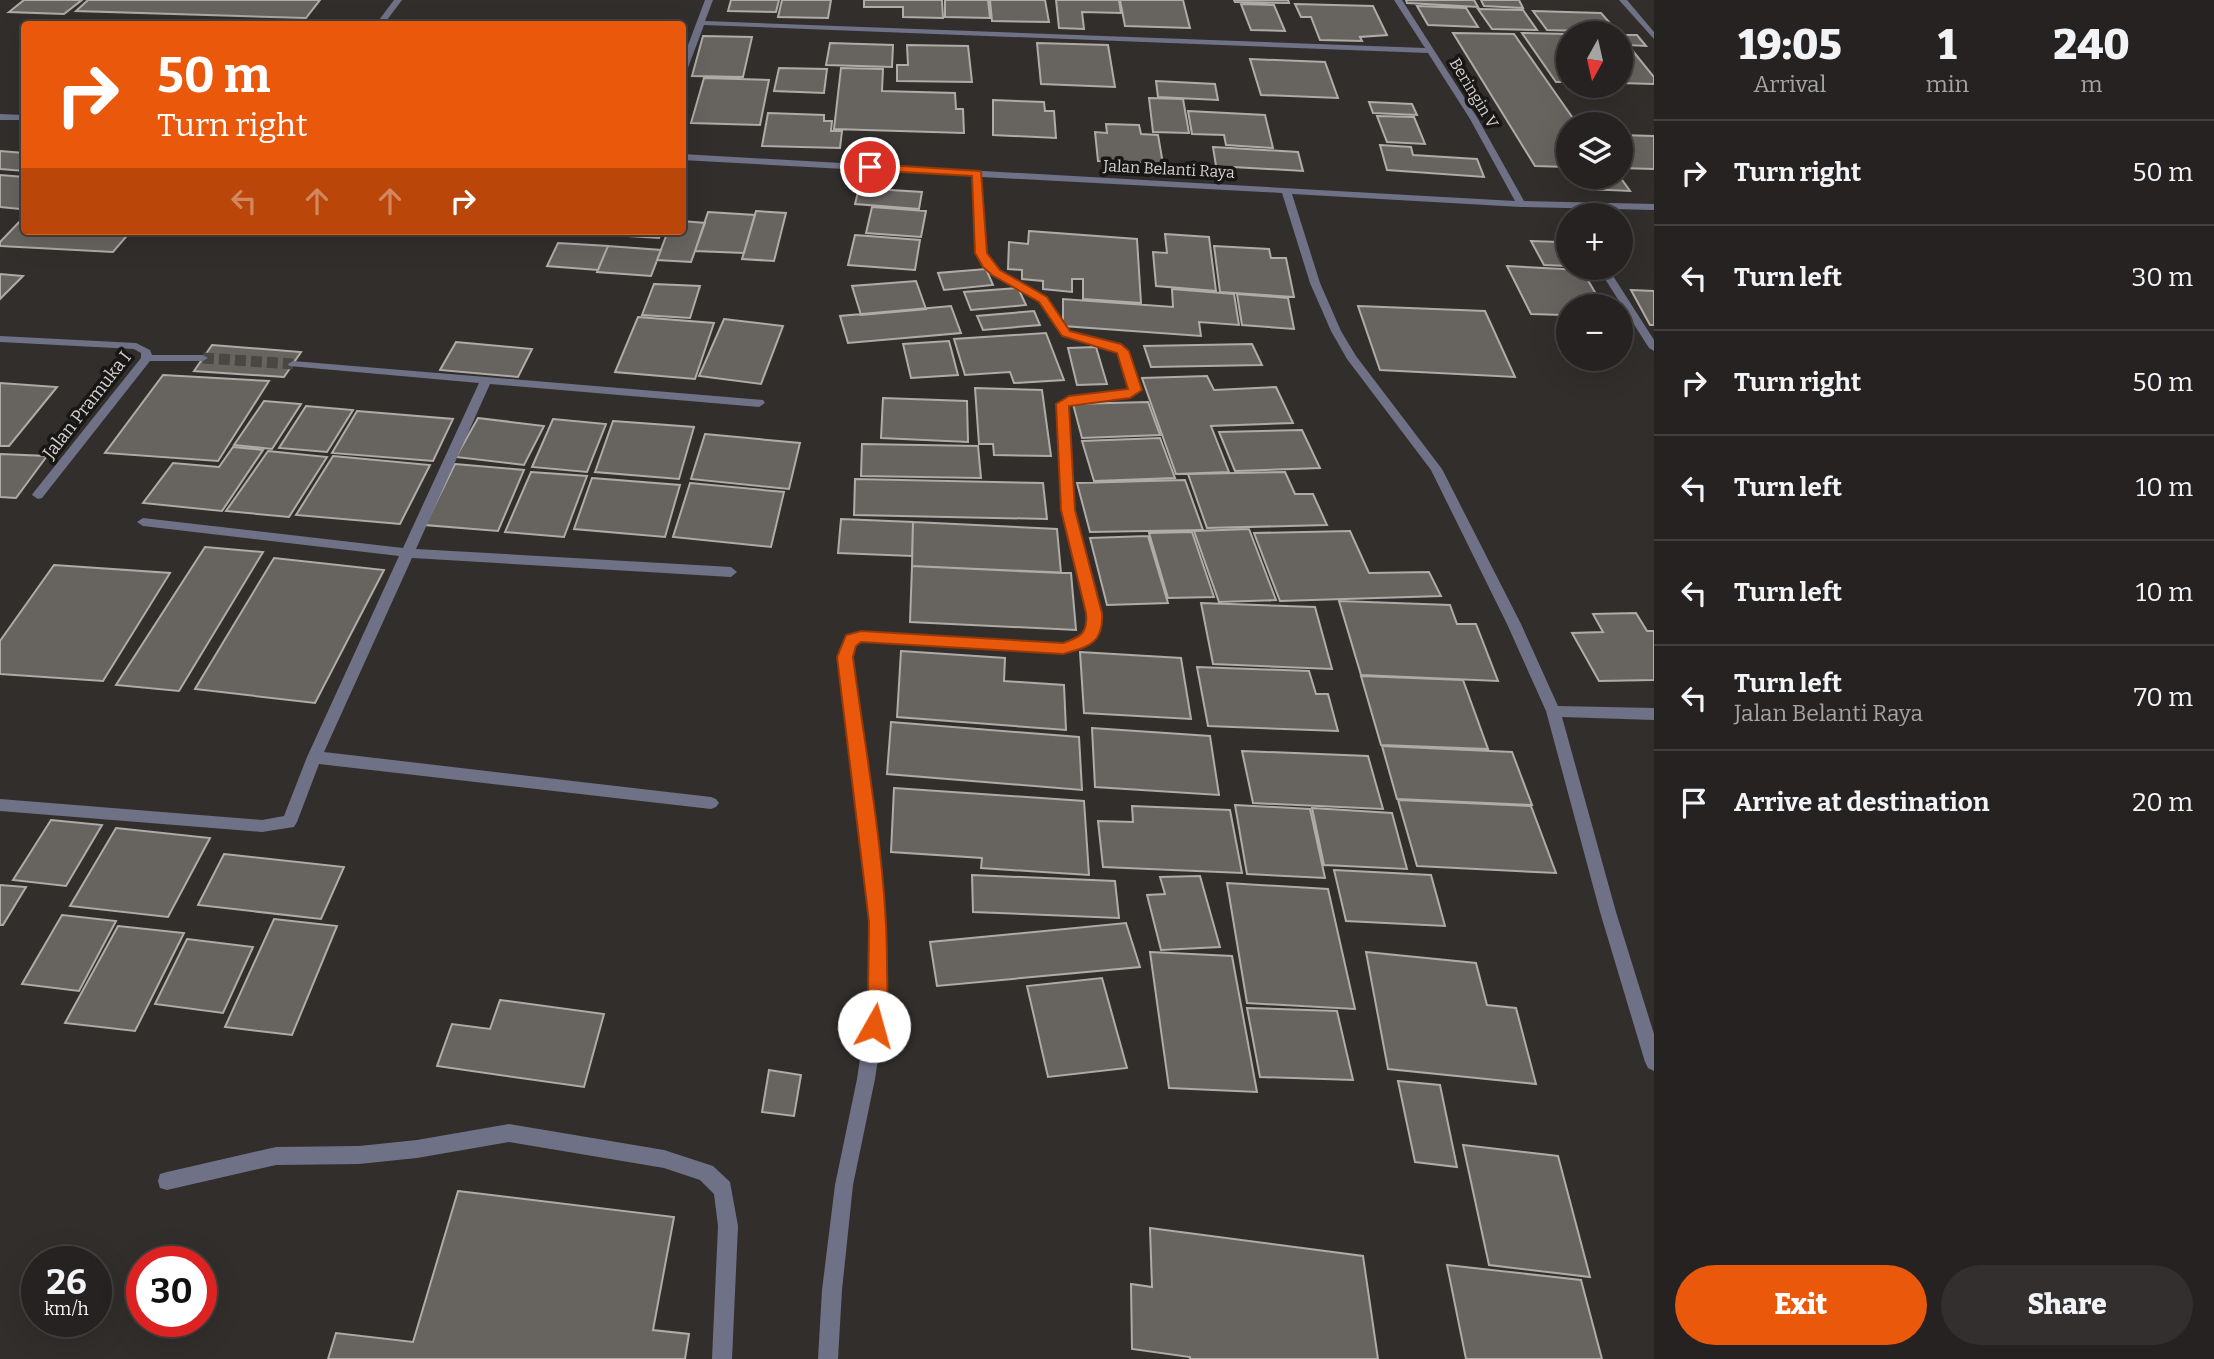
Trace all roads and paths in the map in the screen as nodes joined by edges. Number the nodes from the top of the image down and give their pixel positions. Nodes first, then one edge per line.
1 (398, 0) edge
2 (709, 0) edge
3 (1398, 0) edge
4 (1623, 0) edge
5 (382, 21) edge
6 (702, 23) junction
7 (1654, 37) edge
8 (1432, 51) junction
9 (686, 63) edge
10 (0, 117) edge
11 (21, 118) edge
12 (686, 157) edge
13 (977, 173) junction
14 (1286, 191) junction
15 (1521, 204) junction
16 (1556, 205) edge
17 (1633, 207) edge
18 (1654, 207) edge
19 (1611, 280) edge
20 (0, 339) edge
21 (1654, 348) edge
22 (147, 358) junction
23 (203, 358) tunnel mouth
24 (293, 364) tunnel mouth
25 (486, 381) junction
26 (760, 403) dead end
27 (38, 495) dead end
28 (143, 522) dead end
29 (410, 554) junction
30 (731, 572) dead end
31 (1553, 711) junction
32 (1654, 714) edge
33 (314, 757) junction
34 (711, 803) dead end
35 (0, 805) edge
36 (1654, 1062) edge
37 (167, 1181) dead end
38 (722, 1359) edge
39 (828, 1359) edge

1 - 5 street
2 - 6 street
3 - 8 street, Beringin V
4 - 7 street
6 - 8 street
6 - 9 street
8 - 15 street, Beringin V
10 - 11 street
12 - 13 street, Jalan Belanti Raya
13 - 14 street, Jalan Belanti Raya
13 - 39 street
14 - 15 street, Jalan Belanti Raya
14 - 31 street
15 - 16 street, Jalan Belanti Raya
17 - 18 street, Jalan Belanti Raya
19 - 21 street
20 - 22 street, Jalan Pramuka I
22 - 23 street
22 - 27 street, Jalan Pramuka I
24 - 25 street
25 - 26 street
25 - 29 street
28 - 29 street
29 - 30 street
29 - 33 street
31 - 32 street
31 - 36 street
33 - 34 street
33 - 35 street
37 - 38 street

